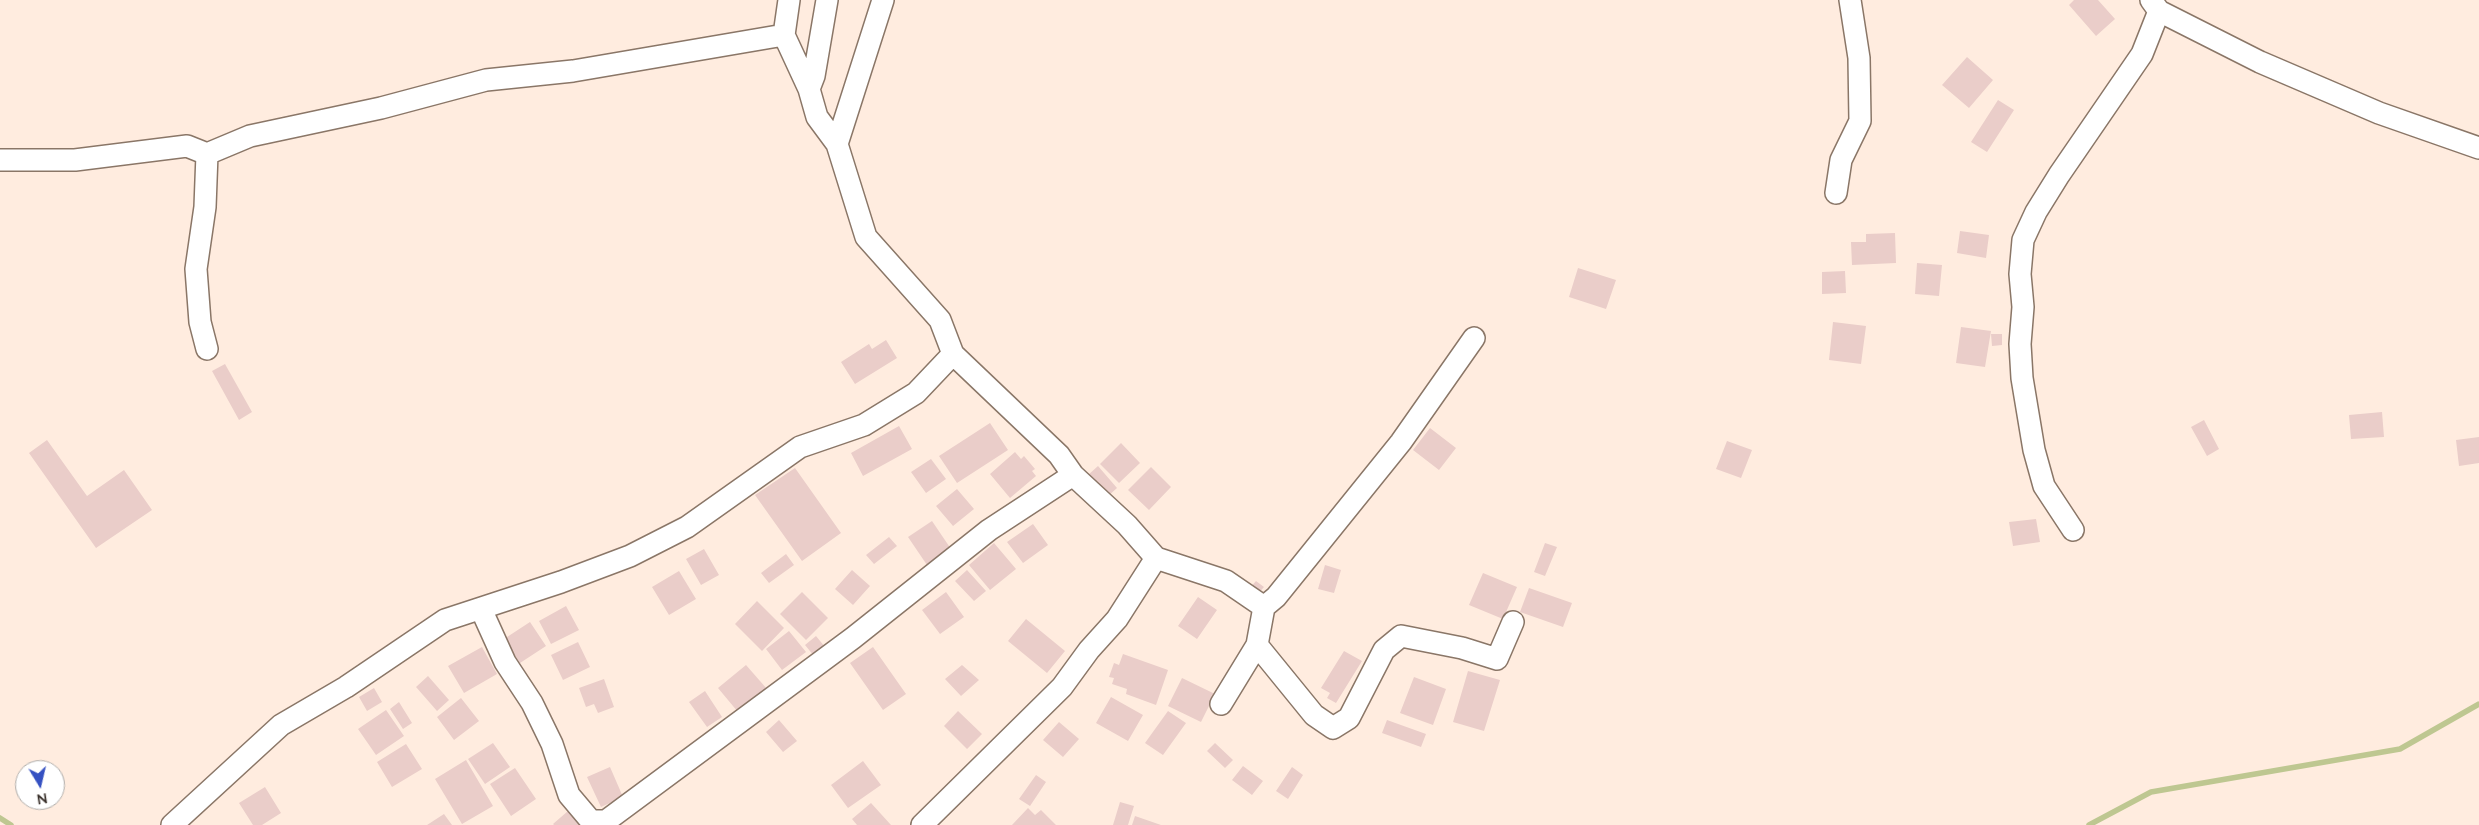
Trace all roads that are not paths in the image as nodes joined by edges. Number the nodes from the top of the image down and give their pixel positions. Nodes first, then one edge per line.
1 (789, 0) edge
2 (827, 0) edge
3 (883, 0) edge
4 (1850, 0) edge
5 (2155, 6) edge
6 (784, 35) junction
7 (810, 89) junction
8 (837, 144) junction
9 (2477, 152) edge
10 (207, 154) junction
11 (0, 160) edge
12 (1836, 193) dead end
13 (1474, 338) dead end
14 (207, 349) dead end
15 (954, 354) junction
16 (1073, 475) junction
17 (2073, 530) dead end
18 (1156, 558) junction
19 (1264, 607) junction
20 (481, 609) junction
21 (1513, 622) dead end
22 (1257, 645) junction
23 (1222, 704) dead end
24 (172, 825) edge
25 (922, 825) edge

1 - 6 street
2 - 7 street
3 - 8 street
4 - 12 street
5 - 9 street
5 - 17 street
6 - 7 street
6 - 10 street
7 - 8 street
8 - 15 street
10 - 11 street
10 - 14 street
13 - 19 street
15 - 16 street
15 - 20 street
16 - 18 street
16 - 20 street
18 - 19 street
18 - 25 street
19 - 22 street
20 - 24 street
21 - 22 street
22 - 23 street

